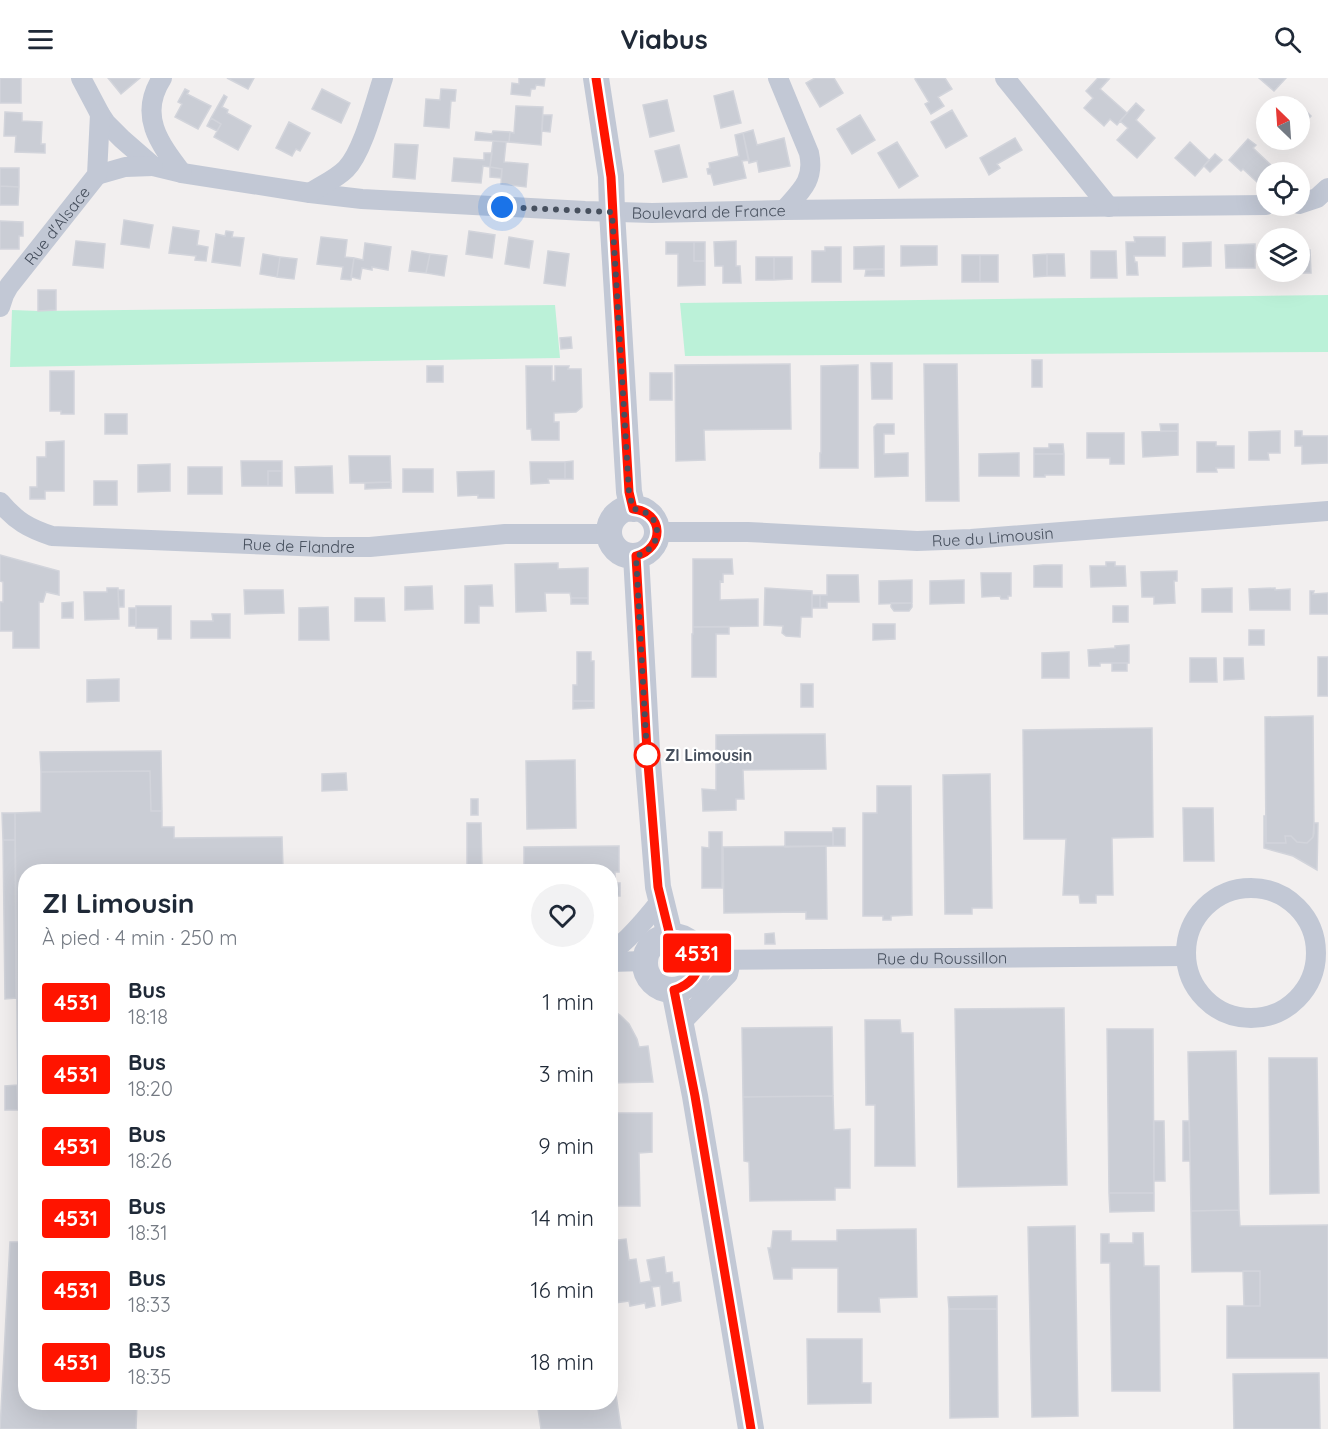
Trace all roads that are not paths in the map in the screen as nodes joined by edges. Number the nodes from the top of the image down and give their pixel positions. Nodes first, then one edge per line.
1 (81, 78) edge
2 (162, 78) edge
3 (383, 78) edge
4 (596, 78) edge
5 (778, 78) edge
6 (1005, 78) edge
7 (100, 114) junction
8 (153, 166) junction
9 (118, 168) joint
10 (182, 173) junction
11 (97, 175) junction
12 (1328, 188) edge
13 (310, 193) junction
14 (1310, 200) edge
15 (1256, 205) edge
16 (1109, 207) junction
17 (784, 210) junction
18 (612, 212) junction
19 (0, 307) edge
20 (0, 501) edge
21 (633, 509) junction
22 (1328, 511) edge
23 (657, 532) junction
24 (610, 534) junction
25 (636, 556) junction
26 (661, 900) junction
27 (670, 936) junction
28 (618, 948) edge
29 (1186, 956) junction
30 (699, 960) junction
31 (645, 961) junction
32 (731, 961) junction
33 (618, 962) edge
34 (674, 990) junction
35 (681, 1023) junction
36 (751, 1429) edge

1 - 7 street, Boulevard de France
2 - 10 street
3 - 13 street
4 - 18 street
5 - 17 street
6 - 16 street
7 - 8 street, Boulevard de France
7 - 11 street, Rue d'Alsace
8 - 9 street, Boulevard de France
8 - 10 street, Boulevard de France
9 - 11 street, Rue d'Alsace
10 - 13 street, Boulevard de France
11 - 19 street, Rue d'Alsace
12 - 14 street
13 - 18 street, Boulevard de France
15 - 16 street, Boulevard de France
16 - 17 street, Boulevard de France
17 - 18 street, Boulevard de France
18 - 21 street
20 - 24 street, Rue de Flandre
21 - 23 street
21 - 24 street
22 - 23 street, Rue du Limousin
23 - 25 street
24 - 25 street
25 - 26 street
26 - 27 street
26 - 28 street
27 - 30 street
27 - 31 street
29 - 29 street
29 - 32 street, Rue du Roussillon
30 - 32 street, Rue du Roussillon
30 - 34 street
31 - 33 street
31 - 34 street
32 - 35 street
34 - 35 street
35 - 36 street

